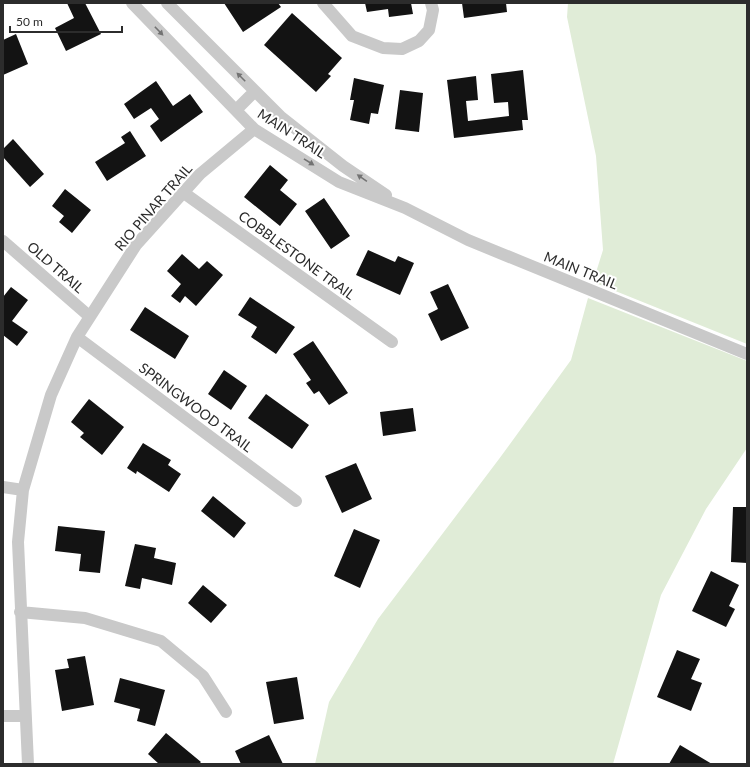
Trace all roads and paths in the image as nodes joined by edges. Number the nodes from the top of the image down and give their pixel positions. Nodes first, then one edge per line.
1 (132, 3) edge
2 (166, 3) edge
3 (324, 3) edge
4 (432, 3) edge
5 (255, 92) junction
6 (236, 110) junction
7 (296, 129) junction
8 (254, 130) junction
9 (283, 147) junction
10 (184, 193) junction
11 (405, 208) junction
12 (3, 241) edge
13 (89, 316) junction
14 (77, 336) junction
15 (392, 342) dead end
16 (747, 354) edge
17 (3, 487) edge
18 (22, 490) junction
19 (296, 501) dead end
20 (20, 612) junction
21 (226, 712) dead end
22 (3, 716) edge
23 (25, 716) junction
24 (28, 764) edge

1 -> 6 street, MAIN TRAIL
5 -> 2 street, MAIN TRAIL
3 - 4 street
5 - 6 street
5 - 7 street, MAIN TRAIL
6 - 8 street, MAIN TRAIL
7 - 9 street
11 -> 7 street, MAIN TRAIL
8 - 9 street, MAIN TRAIL
8 - 10 street, RIO PINAR TRAIL
9 -> 11 street, MAIN TRAIL
10 - 13 street, RIO PINAR TRAIL
10 - 15 street, COBBLESTONE TRAIL
11 - 16 street, MAIN TRAIL
12 - 13 street, OLD TRAIL
13 - 14 street, RIO PINAR TRAIL
14 - 18 street
14 - 19 street, SPRINGWOOD TRAIL
17 - 18 street
18 - 20 street
20 - 21 street
20 - 23 street
22 - 23 street
23 - 24 street

